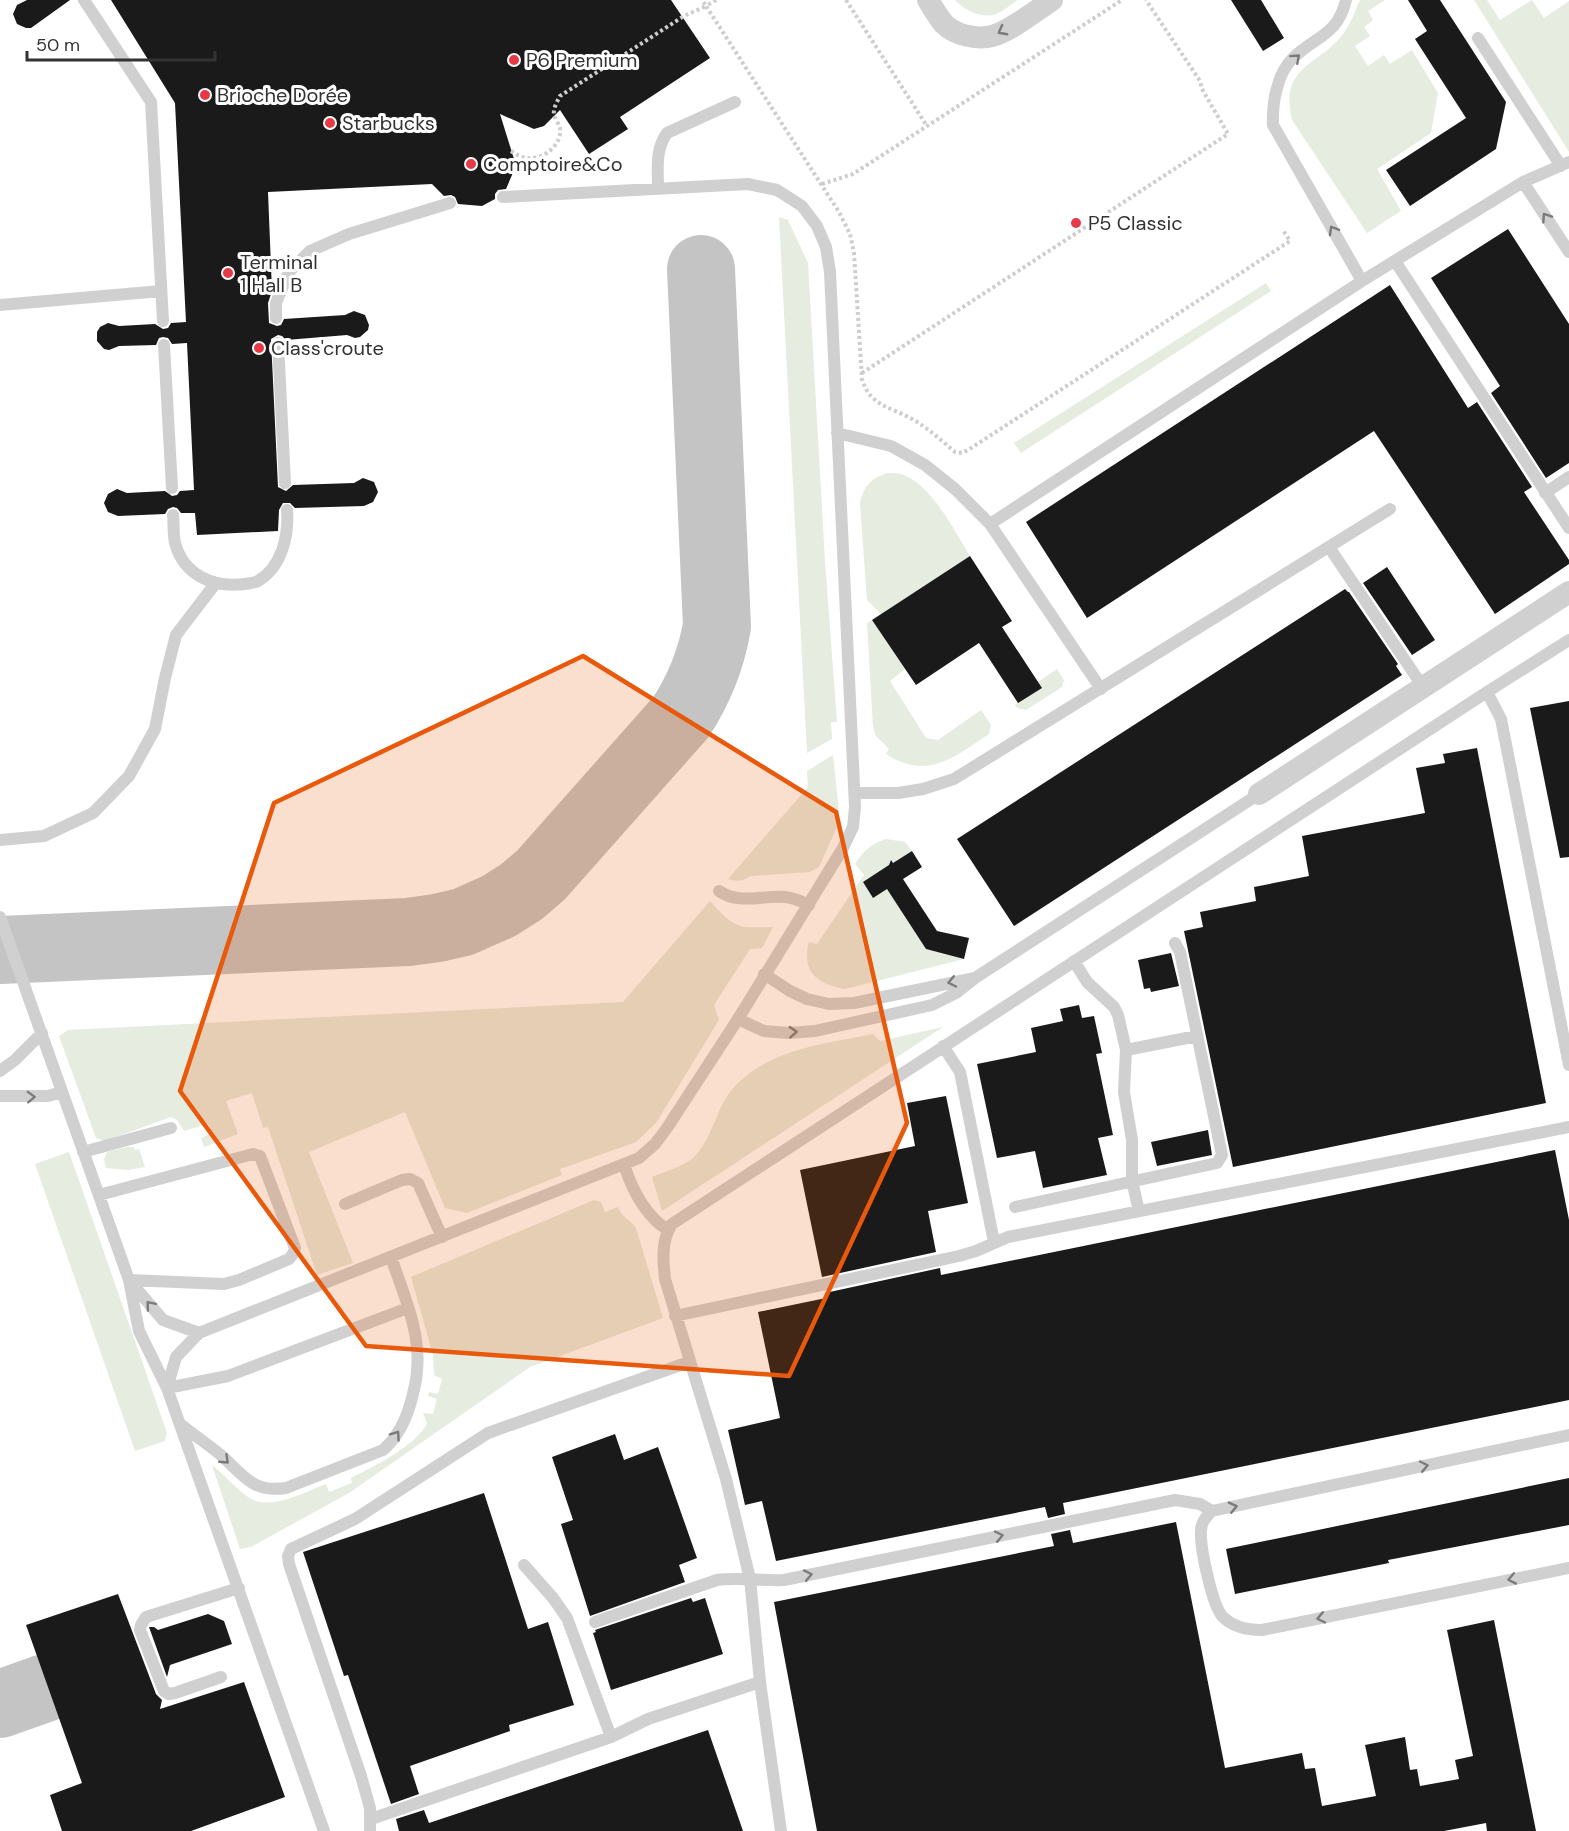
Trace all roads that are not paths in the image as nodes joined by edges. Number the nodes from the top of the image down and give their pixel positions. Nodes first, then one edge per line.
1 (84, 0) edge
2 (928, 0) edge
3 (1052, 0) edge
4 (1346, 0) edge
5 (1478, 38) dead end
6 (735, 102) dead end
7 (1565, 164) edge
8 (1522, 182) junction
9 (658, 189) junction
10 (503, 197) dead end
11 (450, 203) dead end
12 (1569, 252) edge
13 (1395, 261) junction
14 (1362, 281) junction
15 (161, 291) junction
16 (0, 304) edge
17 (276, 318) dead end
18 (163, 321) dead end
19 (278, 343) dead end
20 (164, 345) dead end
21 (837, 433) junction
22 (1569, 477) edge
23 (285, 483) dead end
24 (172, 489) dead end
25 (1545, 492) junction
26 (1390, 509) dead end
27 (287, 510) dead end
28 (173, 515) dead end
29 (990, 524) junction
30 (1569, 528) edge
31 (1329, 547) junction
32 (215, 584) junction
33 (1569, 592) edge
34 (1569, 640) edge
35 (1423, 687) junction
36 (1101, 689) junction
37 (1487, 692) junction
38 (855, 793) junction
39 (1259, 794) joint
40 (0, 840) edge
41 (719, 891) dead end
42 (808, 905) junction
43 (0, 916) edge
44 (1175, 943) dead end
45 (1074, 961) junction
46 (764, 974) junction
47 (975, 978) junction
48 (738, 1019) junction
49 (42, 1033) junction
50 (1197, 1036) junction
51 (943, 1047) junction
52 (1126, 1050) junction
53 (1569, 1065) edge
54 (0, 1071) edge
55 (62, 1092) junction
56 (0, 1096) edge
57 (1569, 1127) edge
58 (171, 1128) dead end
59 (83, 1152) junction
60 (624, 1165) junction
61 (1132, 1181) junction
62 (99, 1195) junction
63 (345, 1203) dead end
64 (1015, 1207) dead end
65 (1138, 1211) junction
66 (668, 1230) junction
67 (442, 1237) junction
68 (994, 1242) junction
69 (391, 1257) junction
70 (129, 1280) junction
71 (408, 1308) junction
72 (675, 1316) junction
73 (199, 1333) junction
74 (689, 1362) junction
75 (167, 1388) junction
76 (179, 1424) junction
77 (1569, 1435) edge
78 (1212, 1512) junction
79 (524, 1565) dead end
80 (1569, 1568) edge
81 (750, 1579) junction
82 (239, 1588) junction
83 (595, 1622) dead end
84 (221, 1677) dead end
85 (760, 1682) junction
86 (611, 1737) junction
87 (371, 1825) edge
88 (324, 1831) edge
89 (781, 1831) edge

1 - 15 lane
3 -> 2 street
14 -> 4 lane
5 - 7 lane
6 - 9 lane
7 - 8 lane
12 -> 8 lane
8 - 13 lane
9 - 10 lane
9 - 21 lane
11 - 17 lane
13 - 14 lane
13 - 25 lane
14 - 29 lane
15 - 16 lane
15 - 18 lane
19 - 23 lane
20 - 24 lane
21 - 29 lane
21 - 38 lane
22 - 25 lane
25 - 30 lane
26 - 31 lane
27 - 32 lane
28 - 32 lane
29 - 36 lane
31 - 35 lane
31 - 36 lane
32 - 40 lane
33 - 35 street
34 - 37 lane
35 - 39 street
36 - 38 lane
37 - 45 lane
37 - 53 lane
38 - 42 lane
39 - 47 lane
41 - 42 lane
42 - 46 lane
43 - 49 lane
44 - 50 lane
45 - 51 lane
45 - 52 lane
47 -> 46 lane
46 - 48 lane
48 -> 47 lane
48 - 60 lane
49 - 54 lane
49 - 55 lane
50 - 52 lane
50 - 61 lane
51 - 66 lane
51 - 68 lane
52 - 61 lane
56 -> 55 lane
55 - 59 lane
57 - 65 lane
58 - 59 lane
59 - 62 lane
60 - 66 lane
60 - 67 lane
61 - 64 lane
61 - 65 lane
62 - 70 lane
62 - 70 lane
63 - 67 lane
65 - 68 lane
66 - 72 lane
67 - 69 lane
68 - 72 lane
69 - 71 lane
69 - 73 lane
73 -> 70 lane
70 - 75 lane
71 - 75 lane
76 -> 71 lane
72 - 74 lane
73 - 75 lane
74 - 81 lane
74 - 87 lane
75 - 76 lane
76 - 82 lane
78 -> 77 lane
80 -> 78 lane
81 -> 78 lane
79 - 86 lane
81 - 83 lane
81 - 85 lane
82 - 84 lane
82 - 88 lane
85 - 86 lane
85 - 89 lane
86 - 87 lane

